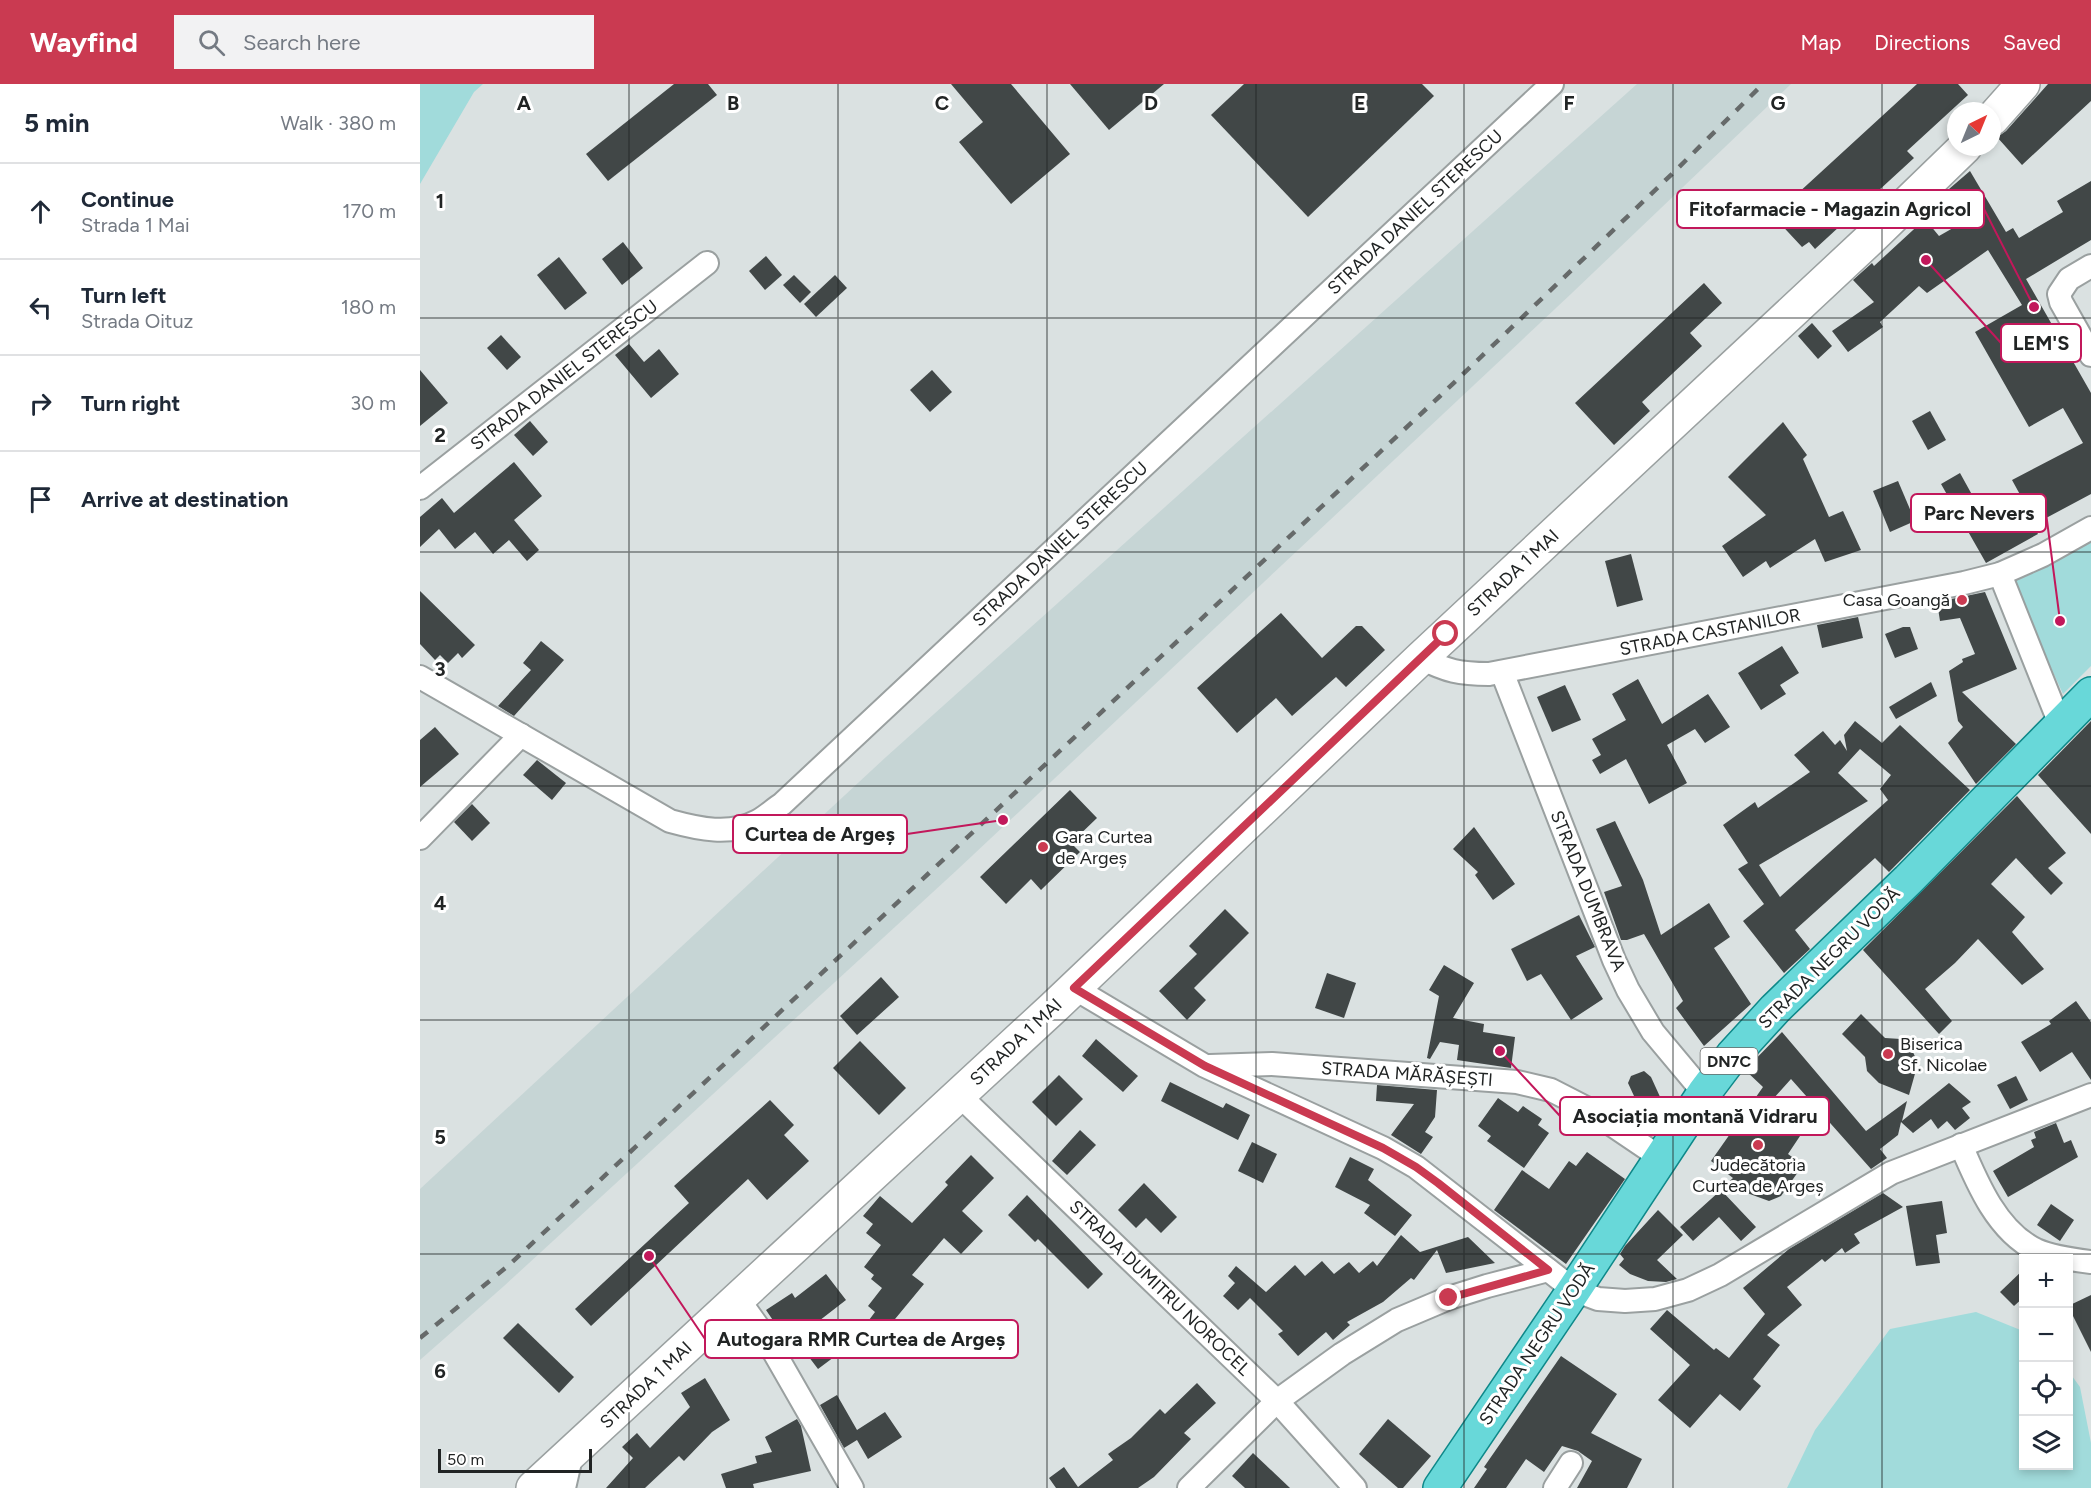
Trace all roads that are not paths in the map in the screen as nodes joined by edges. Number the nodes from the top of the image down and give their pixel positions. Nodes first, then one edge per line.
1 (1552, 84) edge
2 (2024, 84) edge
3 (2001, 109) edge
4 (1956, 156) edge
5 (707, 263) dead end
6 (2091, 266) edge
7 (2091, 355) edge
8 (420, 488) edge
9 (2091, 528) edge
10 (2000, 574) junction
11 (1421, 658) junction
12 (1502, 672) junction
13 (420, 677) edge
14 (2091, 694) edge
15 (2060, 724) junction
16 (521, 735) junction
17 (420, 838) edge
18 (1074, 988) junction
19 (1272, 1064) junction
20 (1205, 1066) junction
21 (1704, 1093) junction
22 (959, 1095) junction
23 (1268, 1095) junction
24 (2091, 1095) edge
25 (1961, 1145) junction
26 (1661, 1158) junction
27 (2091, 1262) edge
28 (1548, 1270) junction
29 (1574, 1290) junction
30 (738, 1299) junction
31 (1277, 1401) junction
32 (572, 1453) junction
33 (1570, 1463) dead end
34 (533, 1488) edge
35 (564, 1488) edge
36 (852, 1488) edge
37 (1189, 1488) edge
38 (1355, 1488) edge
39 (1440, 1488) edge
40 (1555, 1488) edge

1 - 16 street, STRADA DANIEL STERESCU
2 - 3 main road
4 - 11 main road, STRADA 1 MAI
5 - 8 street, STRADA DANIEL STERESCU
6 - 7 street
9 - 10 street, STRADA CASTANILOR
10 - 12 street, STRADA CASTANILOR
10 - 15 street
11 - 12 street, STRADA CASTANILOR
11 - 18 main road, STRADA 1 MAI
12 - 21 street, STRADA DUMBRAVA
13 - 16 street, STRADA DANIEL STERESCU
14 - 15 main road, STRADA NEGRU VODĂ / DN7C
15 - 21 main road, STRADA NEGRU VODĂ / DN7C
16 - 17 street
18 - 20 street
18 - 22 main road, STRADA 1 MAI
19 - 20 street, STRADA MĂRĂȘEȘTI
19 - 23 street
19 - 26 street, STRADA MĂRĂȘEȘTI
20 - 23 street
21 - 26 main road, STRADA NEGRU VODĂ / DN7C
22 - 30 main road, STRADA 1 MAI
22 - 31 street, STRADA DUMITRU NOROCEL
23 - 28 street
24 - 25 street
25 - 27 street
25 - 29 street
26 - 29 main road, STRADA NEGRU VODĂ / DN7C
28 - 29 street
28 - 31 street
29 - 39 main road, STRADA NEGRU VODĂ / DN7C
30 - 32 main road, STRADA 1 MAI
30 - 36 street
31 - 37 street
31 - 38 street, STRADA DUMITRU NOROCEL
32 - 34 main road, STRADA 1 MAI
32 - 35 street
33 - 40 street

